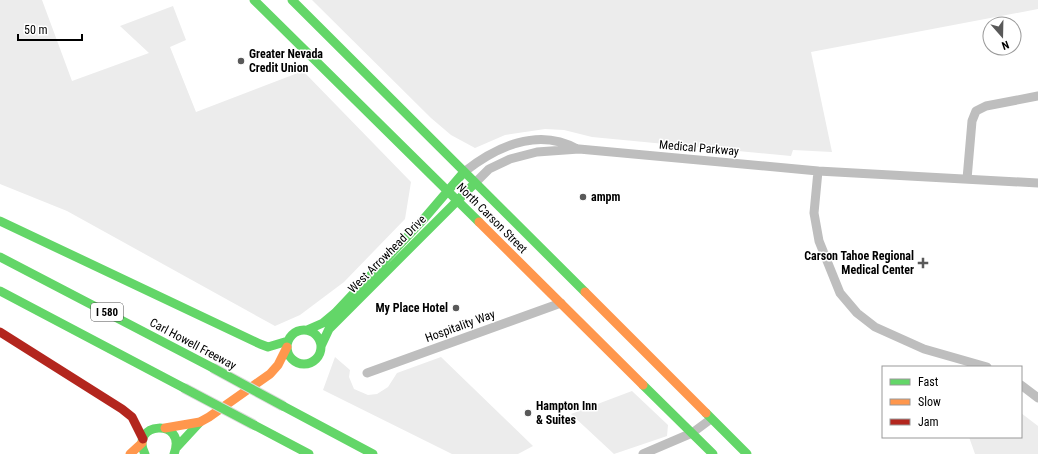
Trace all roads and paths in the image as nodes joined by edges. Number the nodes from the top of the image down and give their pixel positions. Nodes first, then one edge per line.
1 (254, 0) edge
2 (292, 0) edge
3 (1038, 96) edge
4 (578, 149) junction
5 (818, 171) junction
6 (464, 172) junction
7 (966, 179) junction
8 (475, 183) junction
9 (1038, 183) edge
10 (448, 191) junction
11 (458, 201) junction
12 (0, 221) edge
13 (0, 257) edge
14 (0, 291) edge
15 (561, 303) junction
16 (307, 330) junction
17 (0, 332) edge
18 (288, 344) junction
19 (321, 346) junction
20 (301, 363) junction
21 (983, 366) edge
22 (367, 373) dead end
23 (270, 374) junction
24 (1022, 386) edge
25 (1038, 398) edge
26 (711, 419) junction
27 (200, 422) junction
28 (165, 428) junction
29 (692, 433) junction
30 (142, 441) junction
31 (175, 452) edge
32 (130, 454) edge
33 (145, 454) edge
34 (309, 454) edge
35 (373, 454) edge
36 (642, 454) edge
37 (713, 454) edge
38 (747, 454) edge

1 - 10 main road, North Carson Street
2 - 6 main road, North Carson Street
3 - 7 street
4 - 5 street, Medical Parkway
4 - 6 street, Medical Parkway
4 - 8 street, Medical Parkway
5 - 7 street, Medical Parkway
5 - 21 street
6 - 8 main road, North Carson Street
6 - 10 main road, West Arrowhead Drive
7 - 9 street, Medical Parkway
8 - 11 main road, West Arrowhead Drive
8 - 26 main road, North Carson Street
10 - 11 main road, North Carson Street
10 - 16 main road, West Arrowhead Drive
11 - 15 main road, North Carson Street
11 - 19 main road, West Arrowhead Drive
12 - 18 main road
13 - 35 main road, Carl Howell Freeway / I 580, bridge
14 - 34 main road, I 580, bridge
15 - 22 street, Hospitality Way
15 - 29 main road, North Carson Street
16 - 18 main road
16 - 19 main road
17 - 30 main road
18 - 20 main road
18 - 23 main road
19 - 20 main road
20 - 23 main road
23 - 27 main road
24 - 25 street
26 - 29 street
26 - 38 main road, North Carson Street
27 - 28 main road
27 - 31 main road
28 - 30 main road
28 - 31 main road
29 - 36 street
29 - 37 main road, North Carson Street
30 - 32 main road
30 - 33 main road

